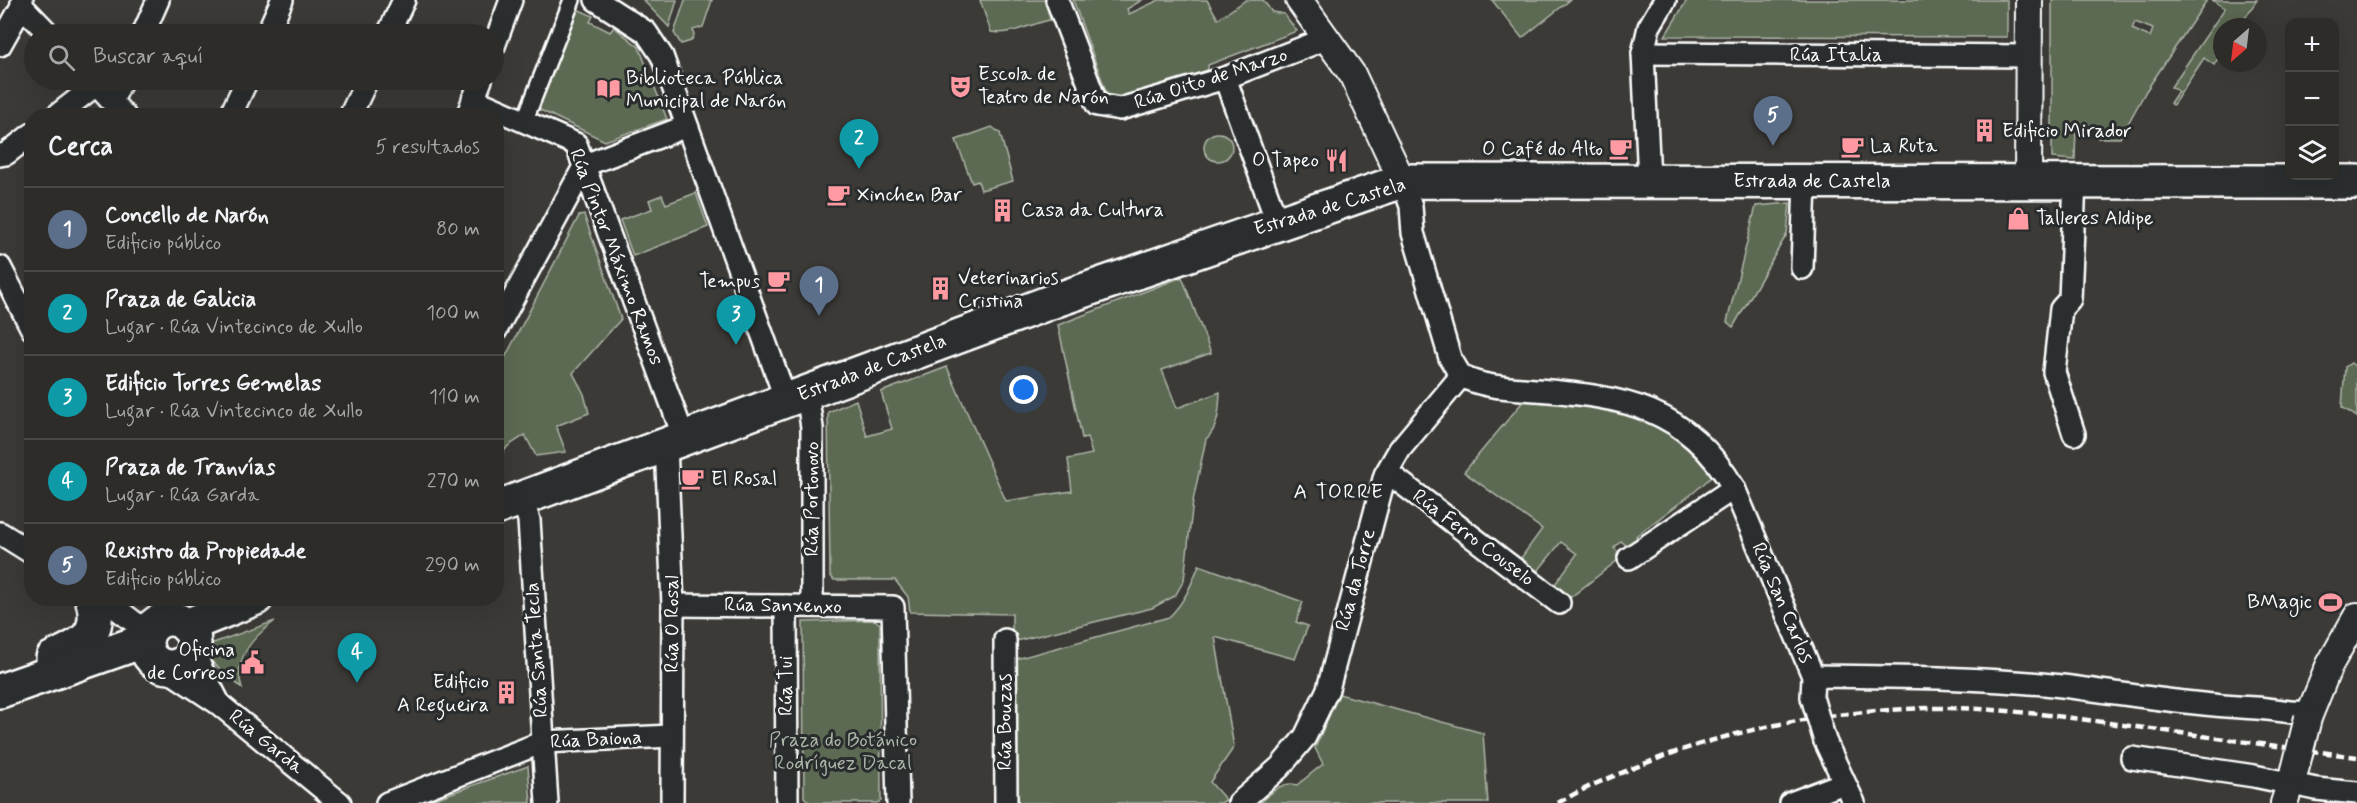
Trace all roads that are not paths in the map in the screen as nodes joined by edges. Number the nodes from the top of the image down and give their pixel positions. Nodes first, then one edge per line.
1 (158, 0) edge
2 (282, 0) edge
3 (404, 0) edge
4 (511, 0) edge
5 (572, 0) edge
6 (596, 0) edge
7 (1057, 0) edge
8 (1299, 0) edge
9 (1665, 0) edge
10 (2029, 0) edge
11 (22, 3) edge
12 (40, 24) edge
13 (147, 24) edge
14 (271, 24) edge
15 (393, 24) edge
16 (502, 24) edge
17 (1328, 38) junction
18 (0, 45) edge
19 (1643, 53) junction
20 (2028, 56) junction
21 (1226, 78) junction
22 (85, 90) edge
23 (101, 90) edge
24 (121, 90) edge
25 (242, 90) edge
26 (362, 90) edge
27 (477, 90) edge
28 (470, 107) edge
29 (65, 108) edge
30 (118, 108) edge
31 (234, 108) edge
32 (354, 108) edge
33 (504, 116) edge
34 (524, 122) junction
35 (687, 126) junction
36 (24, 140) edge
37 (0, 155) edge
38 (585, 165) junction
39 (1649, 180) junction
40 (1402, 181) junction
41 (1805, 181) junction
42 (2028, 182) junction
43 (2075, 182) junction
44 (2357, 182) edge
45 (1277, 222) junction
46 (0, 267) edge
47 (1802, 268) dead end
48 (24, 314) edge
49 (504, 315) edge
50 (1461, 376) junction
51 (797, 396) junction
52 (2074, 434) dead end
53 (675, 442) junction
54 (1387, 472) junction
55 (1734, 488) junction
56 (504, 506) edge
57 (504, 507) edge
58 (0, 533) edge
59 (24, 548) edge
60 (1629, 558) dead end
61 (1559, 603) dead end
62 (673, 605) junction
63 (101, 606) edge
64 (113, 606) edge
65 (235, 606) edge
66 (786, 606) junction
67 (812, 606) junction
68 (2357, 616) edge
69 (167, 632) edge
70 (1005, 640) dead end
71 (1813, 675) junction
72 (11, 687) edge
73 (219, 704) junction
74 (2309, 715) junction
75 (672, 736) junction
76 (543, 742) junction
77 (2132, 758) dead end
78 (1844, 783) junction
79 (2290, 786) edge
80 (2357, 793) edge
81 (340, 803) edge
82 (387, 803) edge
83 (547, 803) edge
84 (672, 803) edge
85 (787, 803) edge
86 (898, 803) edge
87 (1006, 803) edge
88 (1239, 803) edge
89 (1791, 803) edge
90 (1854, 803) edge

1 - 13 street
2 - 14 street
3 - 15 street
4 - 16 street
5 - 34 street
6 - 35 street, Rúa Portonovo
7 - 21 street, Rúa Oito de Marzo
8 - 17 street
9 - 19 street
10 - 20 street
11 - 12 street
11 - 18 street
17 - 21 street, Rúa Oito de Marzo
17 - 40 street
19 - 20 street, Rúa Italia
19 - 39 street
20 - 42 street
21 - 45 street
22 - 29 street
23 - 30 street
24 - 30 street
25 - 31 street
26 - 32 street
27 - 28 street
33 - 34 street, Rúa Pintor Máximo Ramos
34 - 38 street, Rúa Pintor Máximo Ramos
35 - 38 street
35 - 51 street, Rúa Portonovo
36 - 37 street
38 - 49 street
38 - 53 street, Rúa Pintor Máximo Ramos
39 - 40 main road, Estrada de Castela
39 - 41 main road, Estrada de Castela
40 - 45 main road, Estrada de Castela
40 - 50 street
41 - 42 main road, Estrada de Castela
41 - 47 street
42 - 43 main road, Estrada de Castela
43 - 44 main road, Estrada de Castela
43 - 52 street
45 - 51 main road, Estrada de Castela
46 - 48 street
50 - 54 street, Rúa da Torre
50 - 55 street, Rúa San Carlos
51 - 53 main road, Estrada de Castela
51 - 67 street, Rúa Portonovo
53 - 56 main road, Estrada de Castela
53 - 62 street, Rúa O Rosal
54 - 61 street, Rúa Ferro Couselo
54 - 88 street, Rúa da Torre
55 - 60 street
55 - 71 street, Rúa San Carlos
57 - 76 street, Rúa Santa Tecla
58 - 59 street
62 - 66 street, Rúa Sanxenxo
62 - 75 street, Rúa O Rosal
63 - 72 main road
64 - 69 street
65 - 69 main road
66 - 67 street, Rúa Sanxenxo
66 - 85 street, Rúa Tui
67 - 86 street, Rúa Sanxenxo
68 - 74 street
69 - 72 main road
69 - 73 street, Rúa Garda
69 - 73 street, Rúa Garda
70 - 87 street, Rúa Bouzas
71 - 74 street, Rúa San Carlos
71 - 78 street, bridge
73 - 81 street, Rúa Garda
74 - 79 street, bridge
75 - 76 street, Rúa Baiona
75 - 84 street, Rúa O Rosal
76 - 82 street, Rúa Baiona
76 - 83 street, Rúa Santa Tecla
77 - 79 street
78 - 89 street
78 - 90 street
79 - 80 street

